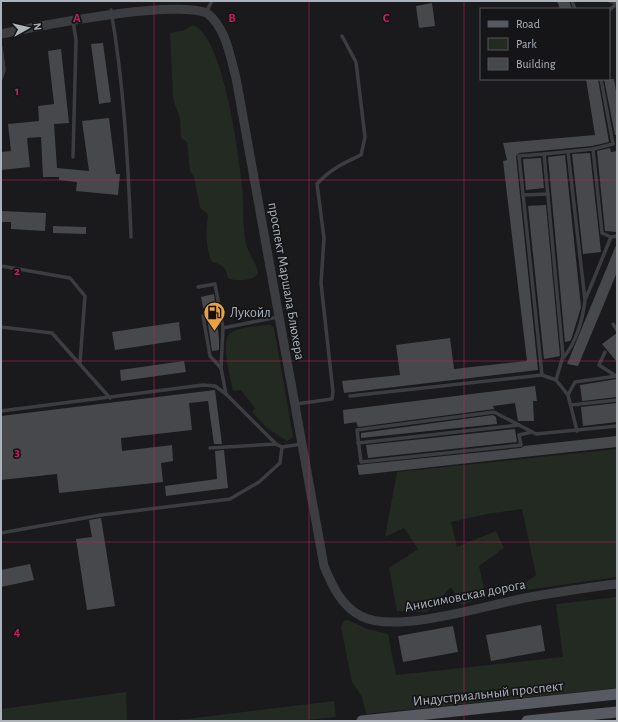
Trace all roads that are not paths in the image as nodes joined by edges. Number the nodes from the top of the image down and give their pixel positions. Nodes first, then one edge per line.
1 (212, 1) edge
2 (610, 1) edge
3 (617, 4) edge
4 (111, 10) junction
5 (206, 12) junction
6 (72, 18) junction
7 (1, 34) edge
8 (342, 36) dead end
9 (1, 47) edge
10 (1, 79) edge
11 (601, 80) edge
12 (617, 142) edge
13 (613, 144) junction
14 (593, 149) junction
15 (568, 152) junction
16 (544, 154) junction
17 (73, 157) dead end
18 (548, 194) junction
19 (523, 195) junction
20 (617, 236) edge
21 (131, 237) dead end
22 (611, 237) junction
23 (1, 266) edge
24 (198, 287) dead end
25 (586, 299) junction
26 (206, 315) dead end
27 (279, 317) junction
28 (613, 324) dead end
29 (1, 327) edge
30 (223, 328) junction
31 (617, 330) edge
32 (605, 352) dead end
33 (562, 358) junction
34 (80, 363) junction
35 (221, 368) junction
36 (542, 375) junction
37 (617, 376) edge
38 (556, 380) junction
39 (226, 394) junction
40 (568, 395) junction
41 (350, 396) dead end
42 (110, 398) junction
43 (617, 400) edge
44 (295, 404) junction
45 (571, 405) junction
46 (1, 411) edge
47 (520, 425) junction
48 (617, 426) edge
49 (577, 431) junction
50 (532, 432) junction
51 (358, 443) junction
52 (276, 444) junction
53 (302, 444) junction
54 (282, 447) junction
55 (210, 448) dead end
56 (1, 533) edge
57 (617, 584) edge
58 (332, 586) joint
59 (617, 694) edge
60 (617, 712) edge
61 (362, 721) edge
62 (527, 721) edge

1 - 5 lane
2 - 3 lane
4 - 5 street
4 - 6 street
4 - 21 lane
5 - 27 street, проспект Маршала Блюхера
6 - 7 street
6 - 17 lane
8 - 44 lane
9 - 10 lane
11 - 13 lane
12 - 13 lane
13 - 14 lane
14 - 15 lane
14 - 22 lane
15 - 16 lane
15 - 25 lane
16 - 18 lane
16 - 19 lane
18 - 19 lane
18 - 33 lane
19 - 36 lane
20 - 22 lane
22 - 25 lane
23 - 34 lane
24 - 30 lane
25 - 33 lane
26 - 35 lane
27 - 30 lane
27 - 44 street, проспект Маршала Блюхера
28 - 31 lane
29 - 34 lane
30 - 35 lane
32 - 37 lane
33 - 38 lane
34 - 42 lane
35 - 39 lane
36 - 38 lane
36 - 41 lane
37 - 40 lane
38 - 40 lane
39 - 42 lane
39 - 52 lane
40 - 45 lane
42 - 46 lane
43 - 45 lane
44 - 53 street, проспект Маршала Блюхера
45 - 49 lane
47 - 50 lane
47 - 51 lane
47 - 51 lane
48 - 49 lane
49 - 50 lane
50 - 51 lane
52 - 54 lane
52 - 55 lane
53 - 54 lane
53 - 58 street, проспект Маршала Блюхера
54 - 56 lane
57 - 58 street, Анисимовская дорога
59 - 61 main road, Индустриальный проспект
60 - 62 main road

